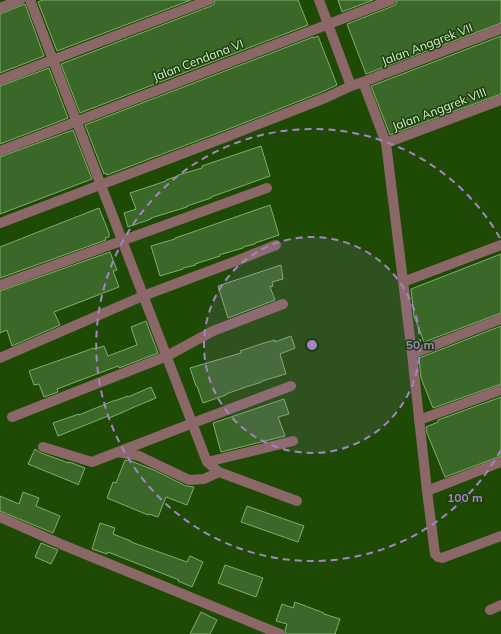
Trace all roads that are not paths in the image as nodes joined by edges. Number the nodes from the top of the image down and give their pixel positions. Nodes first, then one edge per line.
1 (20, 0) edge
2 (30, 0) edge
3 (209, 0) edge
4 (319, 0) edge
5 (391, 0) edge
6 (0, 8) edge
7 (328, 24) junction
8 (501, 29) edge
9 (53, 60) junction
10 (0, 80) edge
11 (363, 82) junction
12 (351, 86) junction
13 (501, 100) edge
14 (77, 121) junction
15 (386, 143) junction
16 (0, 151) edge
17 (101, 185) junction
18 (267, 188) dead end
19 (0, 223) edge
20 (122, 241) junction
21 (276, 245) dead end
22 (501, 245) edge
23 (403, 282) junction
24 (0, 285) edge
25 (143, 296) junction
26 (283, 304) dead end
27 (501, 319) edge
28 (412, 354) junction
29 (167, 356) junction
30 (0, 358) edge
31 (291, 386) dead end
32 (501, 390) edge
33 (12, 417) dead end
34 (419, 420) junction
35 (193, 423) junction
36 (293, 441) dead end
37 (43, 447) dead end
38 (118, 452) junction
39 (207, 462) junction
40 (501, 462) edge
41 (219, 472) junction
42 (427, 491) junction
43 (297, 501) dead end
44 (0, 517) edge
45 (501, 536) edge
46 (501, 606) edge
47 (490, 610) dead end
48 (280, 634) edge

1 - 6 street
2 - 9 street
3 - 9 street
4 - 7 street
5 - 7 street, Jalan Cendana VI
7 - 12 street
7 - 14 street, Jalan Cendana VI
8 - 11 street, Jalan Anggrek VII
9 - 10 street
9 - 14 street
11 - 12 street, Jalan Anggrek VII
11 - 15 street
12 - 17 street, Jalan Anggrek VII
13 - 15 street, Jalan Anggrek VIII
14 - 16 street, Jalan Cendana VI
14 - 17 street
15 - 23 street
17 - 19 street, Jalan Anggrek VII
17 - 20 street
18 - 20 street
20 - 24 street
20 - 25 street
21 - 25 street
22 - 23 street
23 - 28 street
25 - 29 street
25 - 30 street
26 - 29 street
27 - 28 street
28 - 34 street
29 - 33 street
29 - 35 street
31 - 35 street
32 - 34 street
34 - 42 street
35 - 38 street
35 - 39 street
36 - 39 street
37 - 38 street
38 - 41 street
39 - 41 street
40 - 42 street
41 - 43 street
42 - 45 street
44 - 48 street
46 - 47 street

